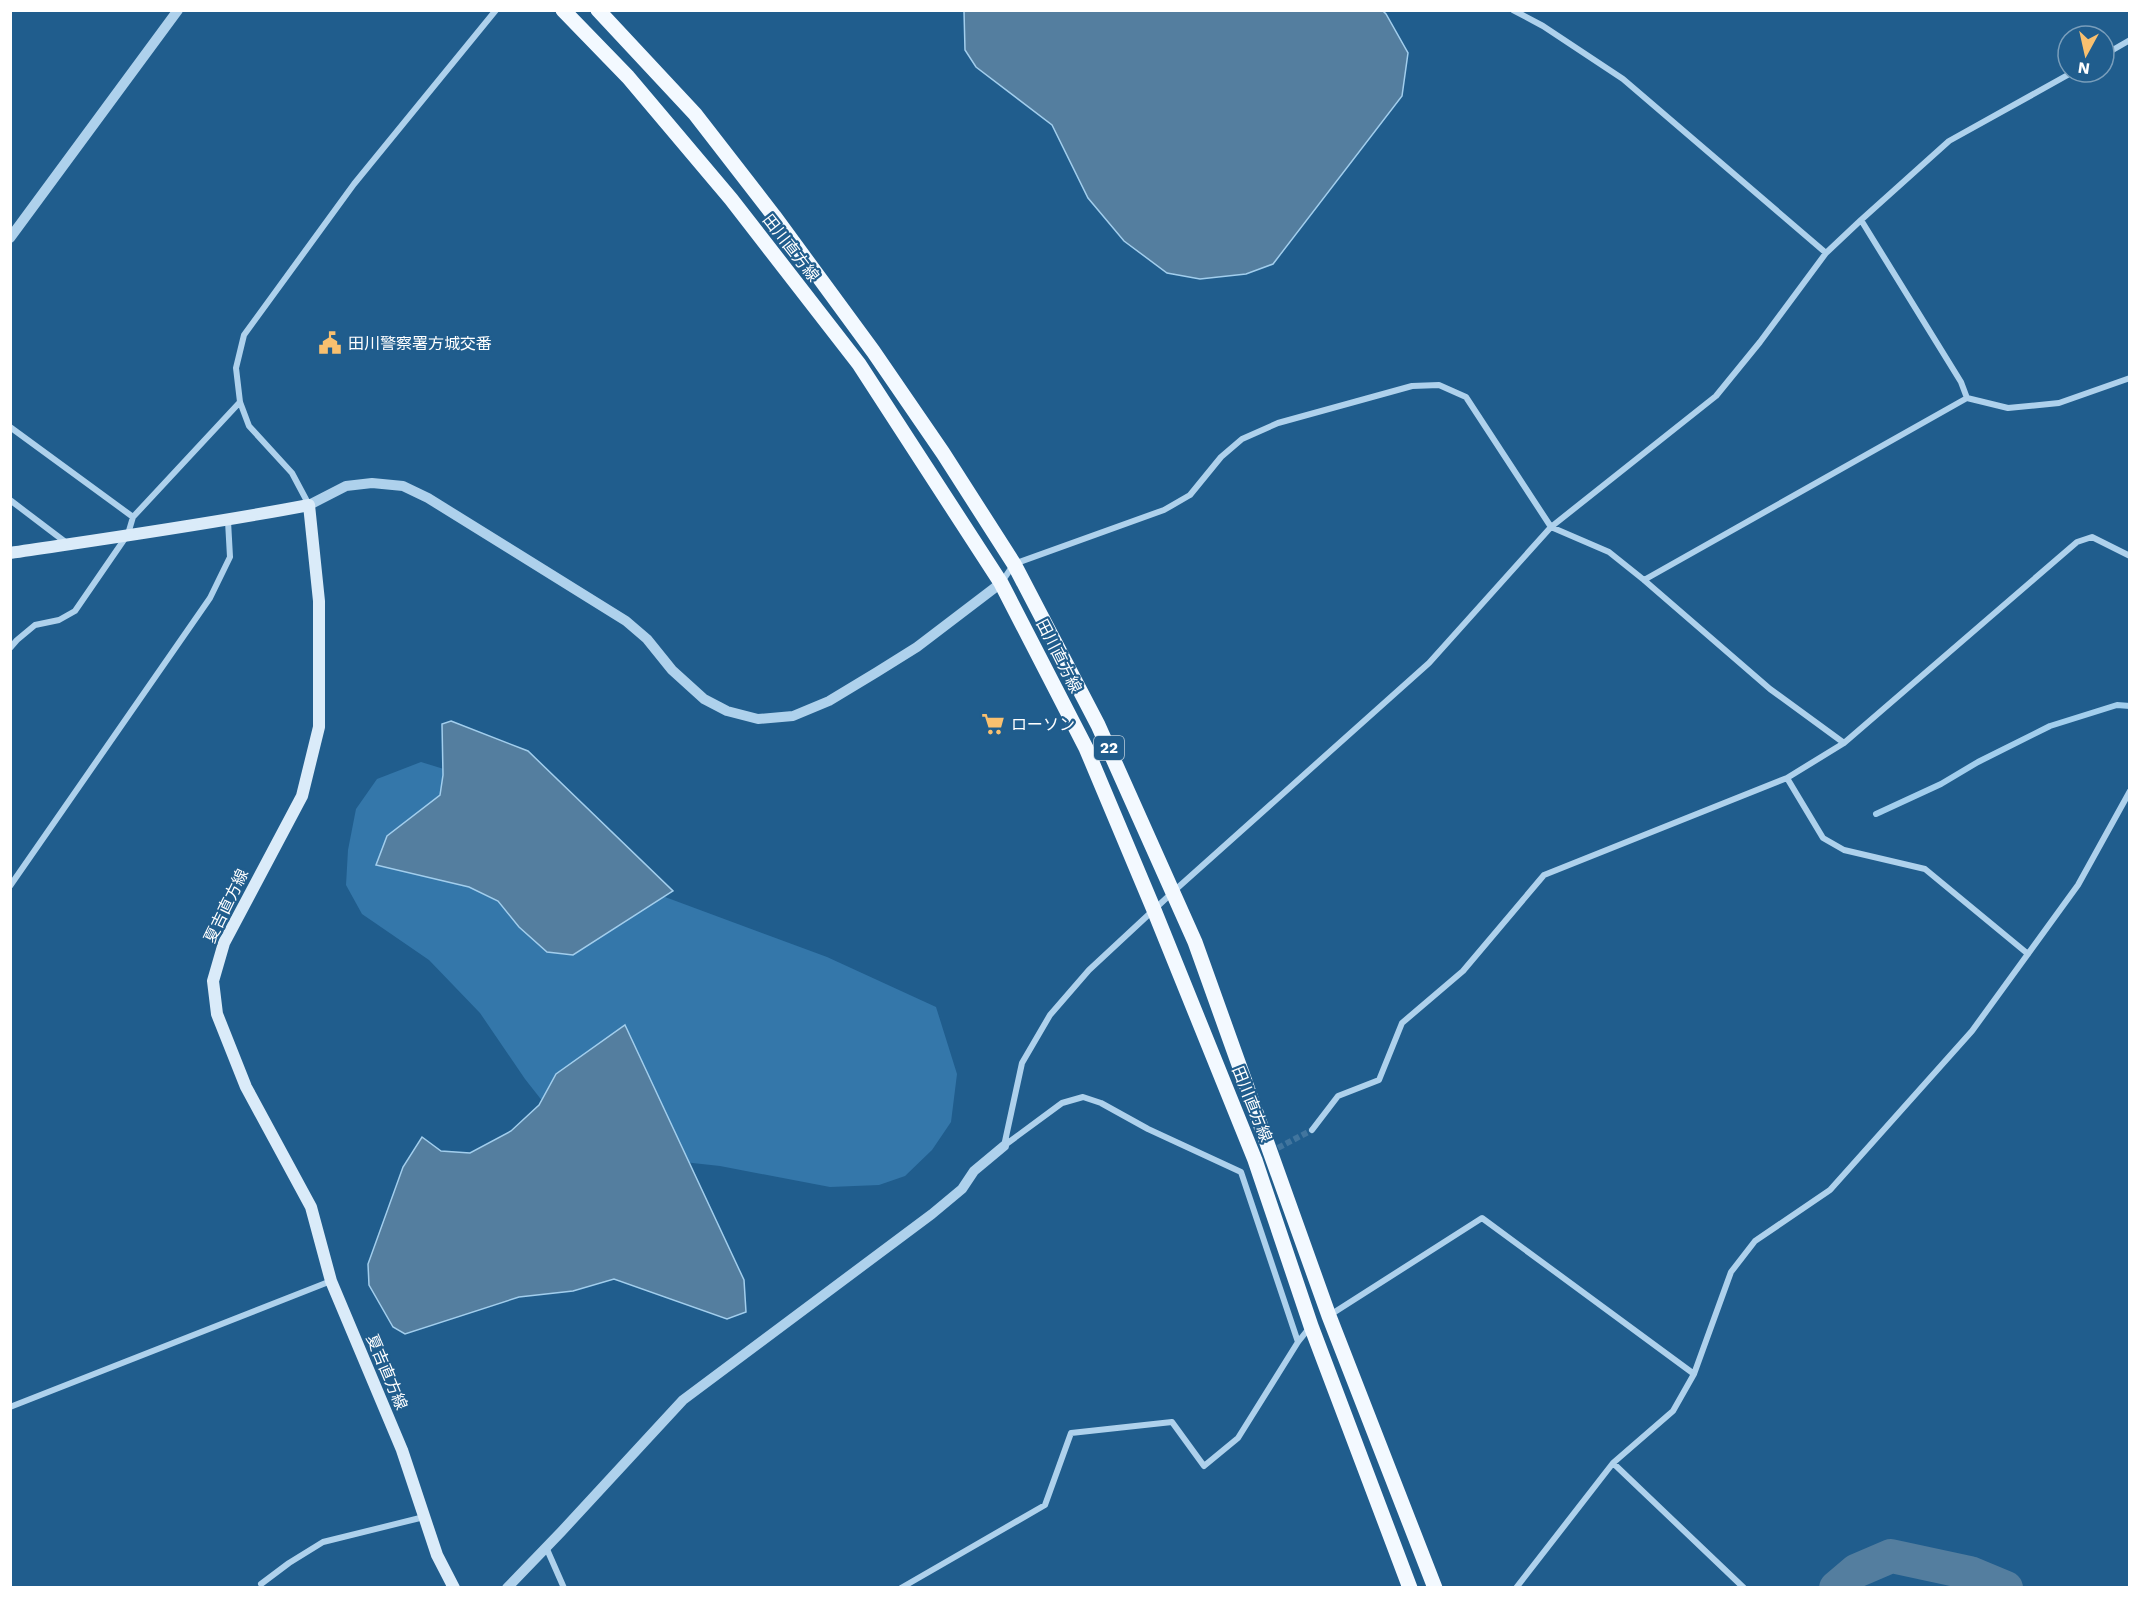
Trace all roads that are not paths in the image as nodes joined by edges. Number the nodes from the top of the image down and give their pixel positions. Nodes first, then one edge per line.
1 (178, 10) edge
2 (496, 10) edge
3 (563, 10) edge
4 (598, 10) edge
5 (1514, 10) edge
6 (2130, 40) edge
7 (2116, 48) edge
8 (2056, 81) edge
9 (1861, 220) junction
10 (10, 238) edge
11 (1826, 253) junction
12 (2130, 378) edge
13 (1967, 398) junction
14 (240, 402) junction
15 (10, 427) edge
16 (10, 500) edge
17 (309, 505) junction
18 (133, 517) junction
19 (228, 521) junction
20 (1551, 527) junction
21 (128, 534) junction
22 (69, 544) junction
23 (10, 554) edge
24 (2130, 556) edge
25 (1014, 564) junction
26 (1644, 580) junction
27 (1001, 583) junction
28 (10, 648) edge
29 (1844, 743) junction
30 (1787, 778) junction
31 (2130, 790) edge
32 (10, 886) edge
33 (1174, 891) junction
34 (1154, 910) junction
35 (2028, 954) junction
36 (1312, 1130) tunnel mouth
37 (1005, 1146) junction
38 (1256, 1160) junction
39 (1241, 1172) junction
40 (331, 1281) junction
41 (1329, 1316) junction
42 (1311, 1326) junction
43 (1298, 1342) junction
44 (1694, 1374) junction
45 (10, 1407) edge
46 (1613, 1463) junction
47 (424, 1517) junction
48 (546, 1547) junction
49 (261, 1584) dead end
50 (454, 1587) edge
51 (507, 1587) edge
52 (564, 1587) edge
53 (901, 1587) edge
54 (1410, 1587) edge
55 (1435, 1587) edge
56 (1516, 1587) edge
57 (1744, 1587) edge

1 - 10 street
2 - 14 street
3 - 27 main road, 田川直方線 / 22
4 - 25 main road, 田川直方線 / 22
5 - 11 street
6 - 7 street
8 - 9 street
9 - 11 street
9 - 13 street
11 - 20 street
12 - 13 street
13 - 26 street
14 - 17 street
14 - 18 street
15 - 18 street
16 - 22 street
17 - 19 main road
17 - 27 street
17 - 40 main road, 夏吉直方線
18 - 21 street
19 - 21 main road
19 - 32 street
20 - 25 street
20 - 26 street
20 - 33 street
21 - 22 main road
21 - 28 street
22 - 23 main road
24 - 29 street
25 - 27 street
25 - 33 main road, 田川直方線 / 22
26 - 29 street
27 - 34 main road, 田川直方線 / 22
29 - 30 street
30 - 35 street
30 - 36 street
31 - 35 street
33 - 34 street
33 - 41 main road, 田川直方線 / 22
34 - 37 street
34 - 38 main road, 田川直方線 / 22
35 - 44 street
37 - 39 street
37 - 48 street
38 - 39 street
38 - 42 main road, 田川直方線 / 22
39 - 43 street
40 - 45 street
40 - 47 main road, 夏吉直方線
41 - 44 street
41 - 55 main road, 田川直方線 / 22
42 - 43 street
42 - 54 main road, 田川直方線 / 22
43 - 53 street
44 - 46 street
46 - 56 street
46 - 57 street
47 - 49 street
47 - 50 main road, 夏吉直方線
48 - 51 street
48 - 52 street

